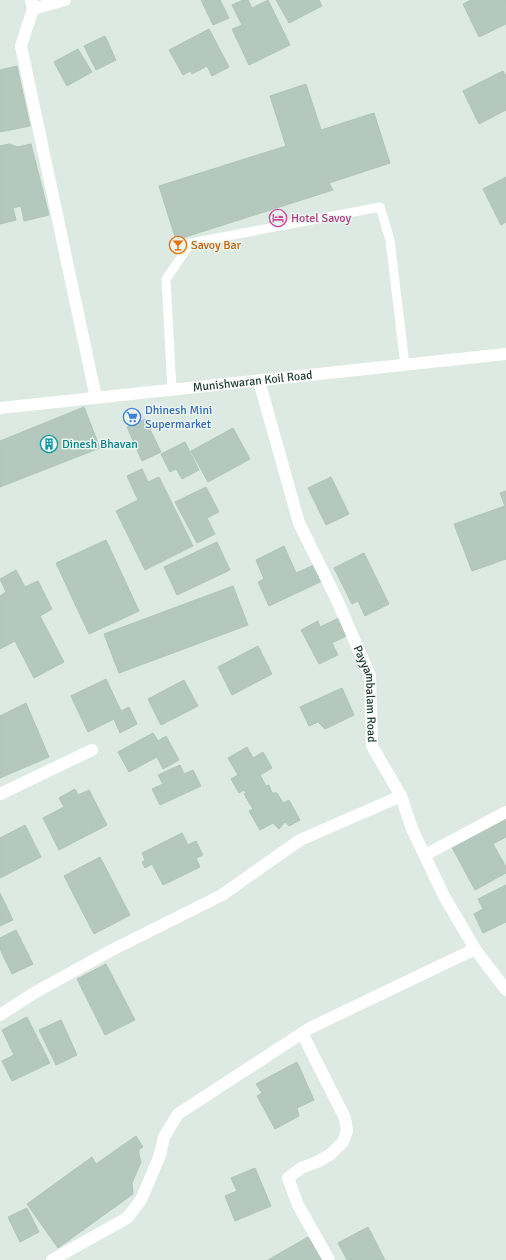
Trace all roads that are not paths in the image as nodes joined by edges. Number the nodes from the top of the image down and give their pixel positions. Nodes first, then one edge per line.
1 (65, 0) edge
2 (32, 5) edge
3 (506, 354) edge
4 (405, 365) junction
5 (259, 381) junction
6 (172, 390) junction
7 (96, 398) junction
8 (0, 408) edge
9 (92, 750) dead end
10 (0, 794) edge
11 (402, 796) junction
12 (506, 812) edge
13 (424, 855) junction
14 (476, 948) junction
15 (506, 990) edge
16 (0, 1015) edge
17 (302, 1033) junction
18 (52, 1260) edge
19 (329, 1260) edge

1 - 2 street
2 - 7 street
3 - 4 street, Munishwaran Koil Road
4 - 5 street, Munishwaran Koil Road
4 - 6 lane
5 - 6 street, Munishwaran Koil Road
5 - 11 street, Payyambalam Road
6 - 7 street, Munishwaran Koil Road
7 - 8 street, Munishwaran Koil Road
9 - 10 street
11 - 13 street, Payyambalam Road
11 - 16 street
12 - 13 street
13 - 14 street, Payyambalam Road
14 - 15 street, Payyambalam Road
14 - 17 street
17 - 18 street
17 - 19 street

